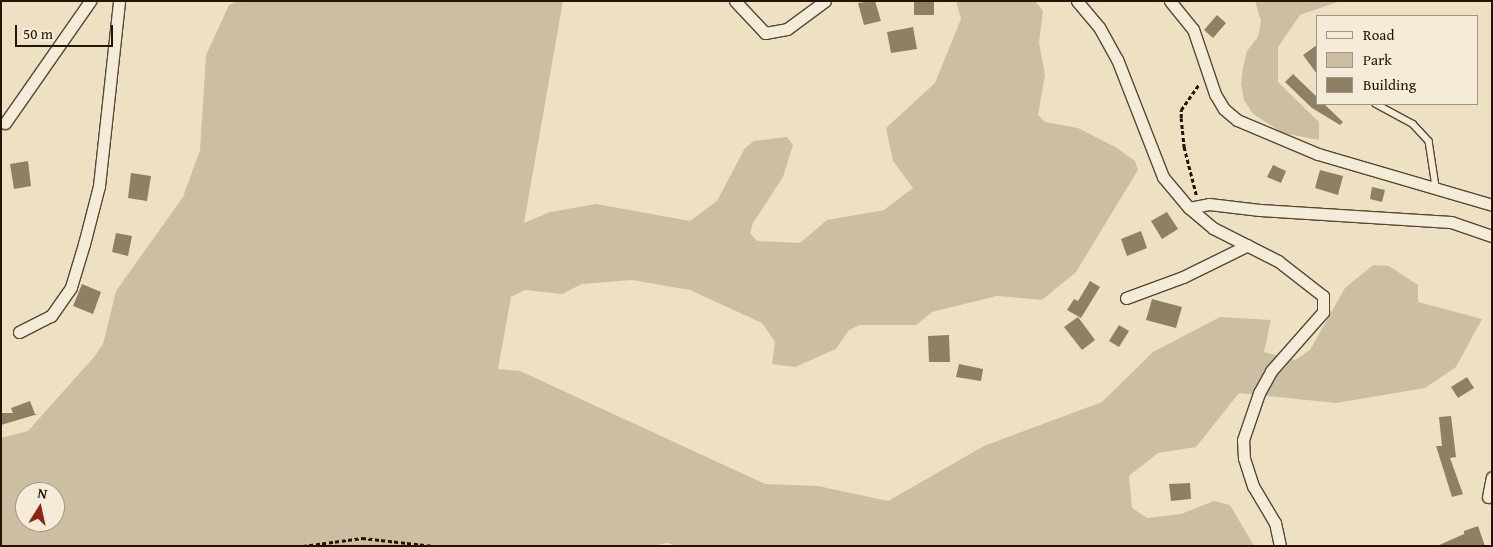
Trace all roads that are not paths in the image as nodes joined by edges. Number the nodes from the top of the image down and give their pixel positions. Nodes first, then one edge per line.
1 (90, 1) edge
2 (119, 1) edge
3 (734, 1) edge
4 (825, 1) edge
5 (1077, 1) edge
6 (1170, 1) edge
7 (1378, 105) edge
8 (5, 123) dead end
9 (1436, 187) junction
10 (1492, 205) edge
11 (1194, 206) junction
12 (1492, 236) edge
13 (1248, 245) junction
14 (1126, 298) dead end
15 (19, 332) dead end
16 (1492, 477) edge
17 (1488, 498) dead end
18 (1280, 546) edge

1 - 8 street
2 - 15 street
3 - 4 street
5 - 11 street
6 - 9 street
7 - 9 lane
9 - 10 street
11 - 12 street
11 - 13 street
13 - 14 street
13 - 18 street
16 - 17 street

